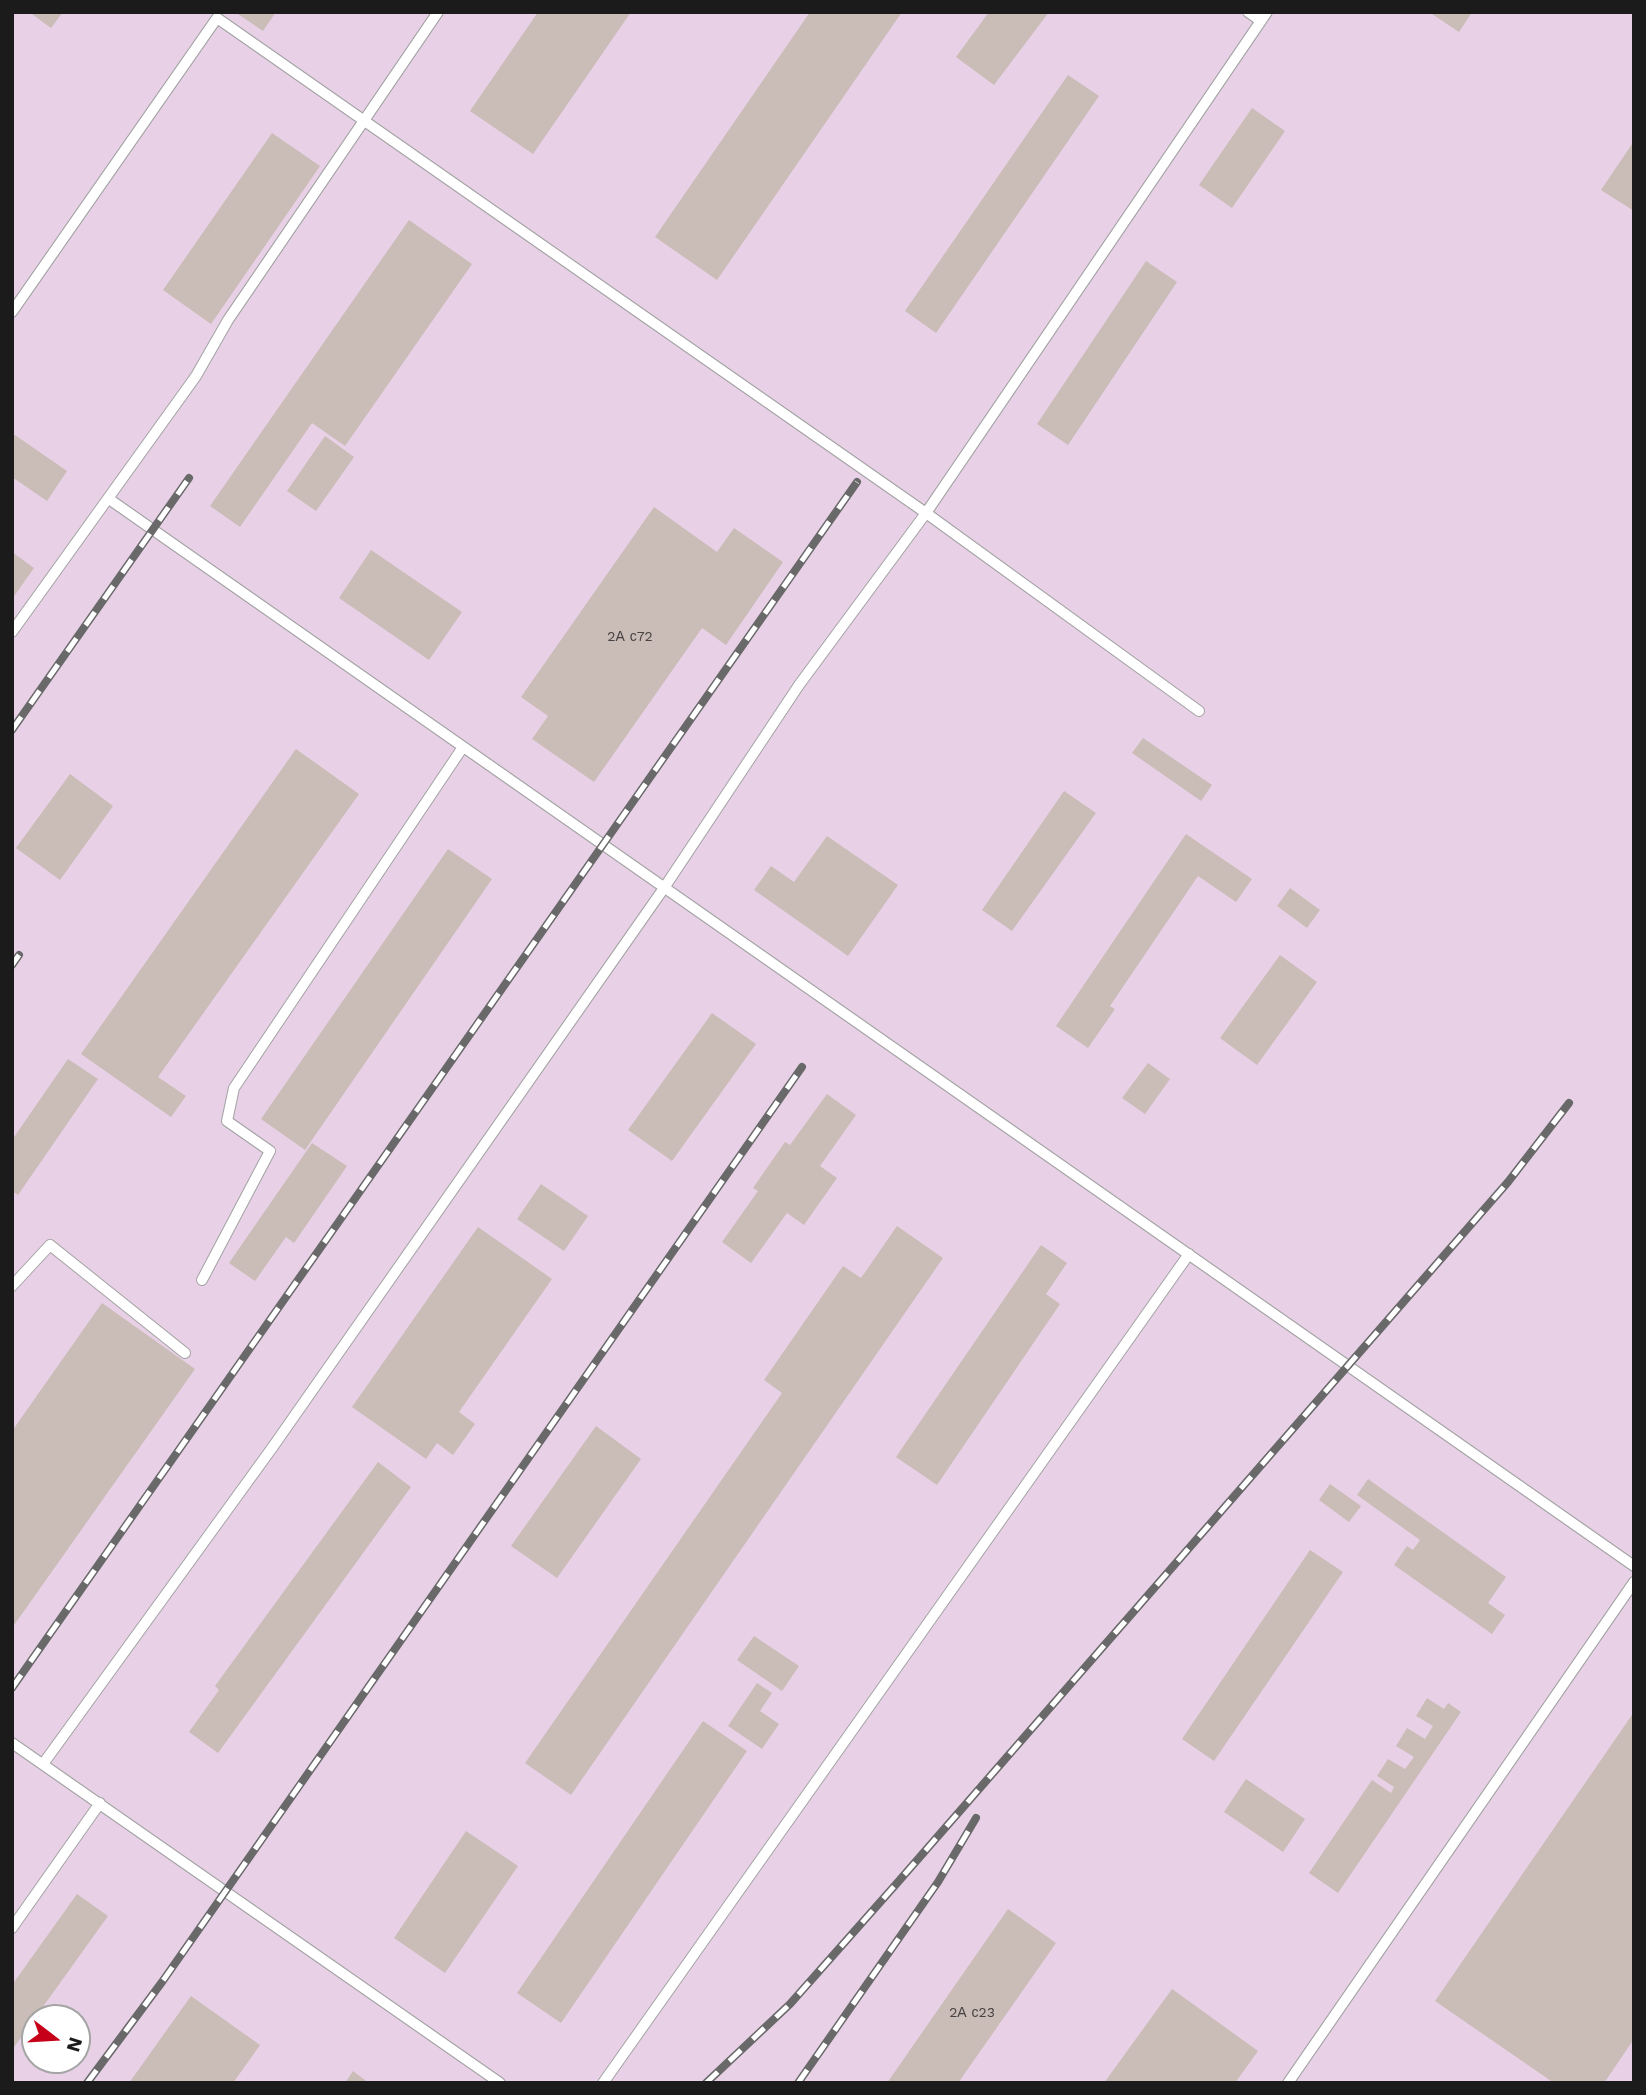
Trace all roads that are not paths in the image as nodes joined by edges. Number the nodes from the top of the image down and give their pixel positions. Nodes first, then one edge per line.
1 (438, 12) edge
2 (1248, 12) edge
3 (1264, 17) edge
4 (363, 122) junction
5 (12, 312) edge
6 (109, 499) junction
7 (926, 513) junction
8 (12, 632) edge
9 (1199, 711) dead end
10 (463, 747) junction
11 (664, 888) junction
12 (1189, 1254) junction
13 (202, 1280) dead end
14 (12, 1286) edge
15 (184, 1353) dead end
16 (1634, 1566) edge
17 (1634, 1582) edge
18 (12, 1743) edge
19 (43, 1765) junction
20 (100, 1803) junction
21 (12, 1928) edge
22 (500, 2083) edge
23 (603, 2083) edge
24 (1288, 2083) edge

1 - 4 lane
2 - 3 lane
3 - 7 lane
4 - 5 lane
4 - 6 lane
4 - 7 lane
6 - 8 lane
6 - 10 lane
7 - 9 lane
7 - 11 lane
10 - 11 lane
10 - 13 lane
11 - 12 lane
11 - 19 lane
12 - 16 lane
12 - 23 lane
14 - 15 lane
17 - 24 lane
18 - 19 lane
19 - 20 lane
20 - 21 lane
20 - 22 lane

